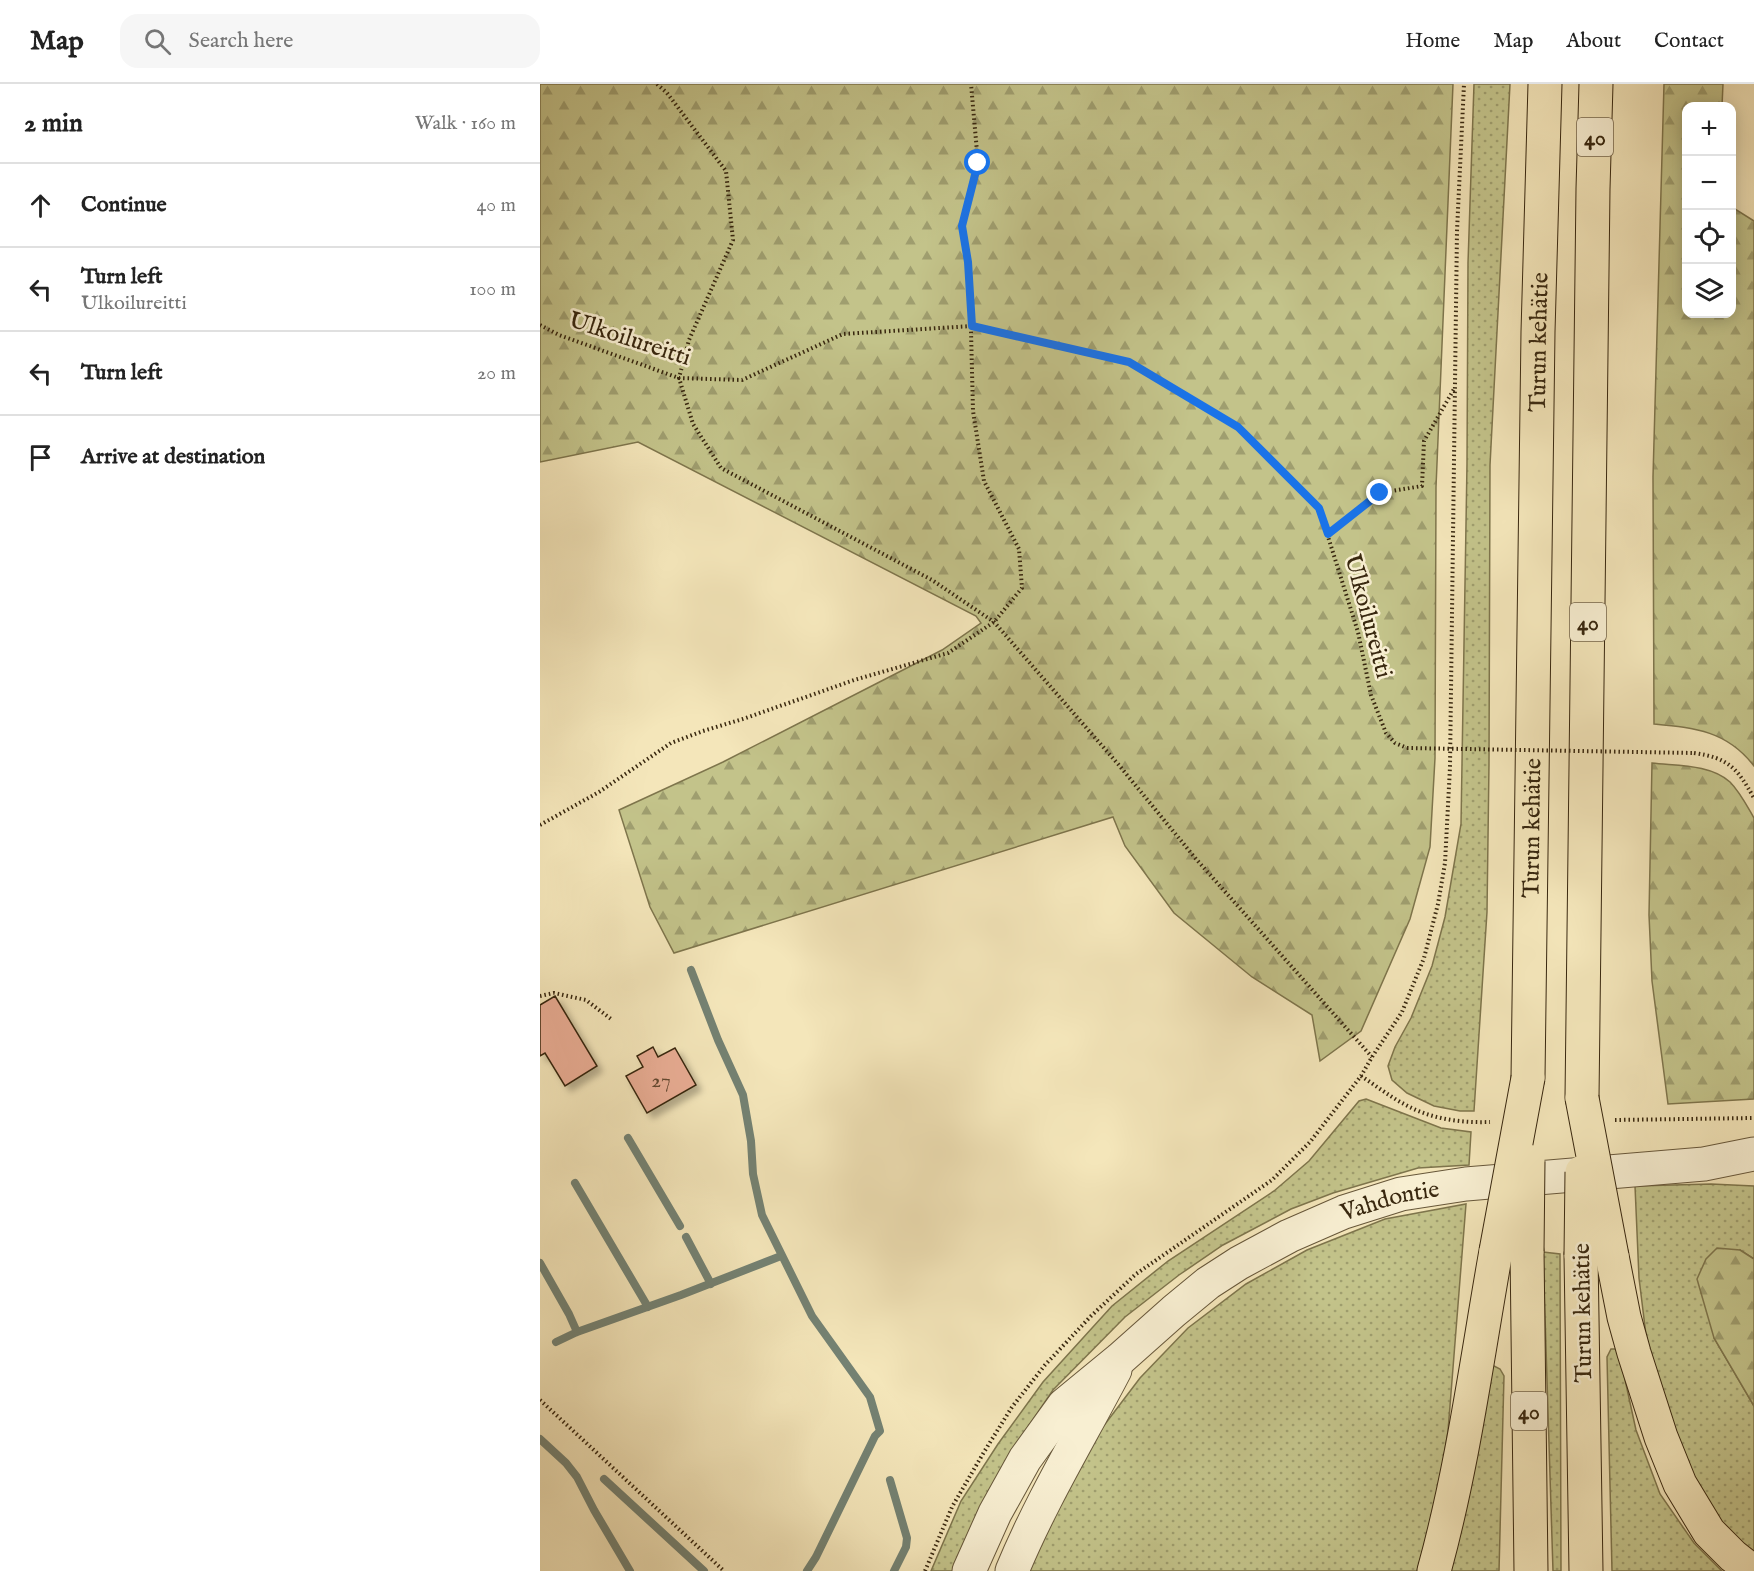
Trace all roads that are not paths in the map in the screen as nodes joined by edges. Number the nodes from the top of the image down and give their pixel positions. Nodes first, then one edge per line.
1 (1545, 84) edge
2 (1596, 84) edge
3 (1754, 1154) edge
4 (1704, 1164) junction
5 (1754, 1170) edge
6 (1511, 1251) junction
7 (1597, 1255) junction
8 (1120, 1359) junction
9 (969, 1571) edge
10 (1012, 1571) edge
11 (1434, 1571) edge
12 (1532, 1571) edge
13 (1586, 1571) edge
14 (1752, 1571) edge

1 - 6 highway, Turun kehätie / 40, bridge
2 - 7 highway, 40, bridge
3 - 4 street, Vahdontie
4 - 5 street, Vahdontie
4 - 8 street, Vahdontie
6 - 11 highway
6 - 12 highway, 40
7 - 13 highway, Turun kehätie
7 - 14 highway
8 - 9 street, Vahdontie
8 - 10 street, Vahdontie

